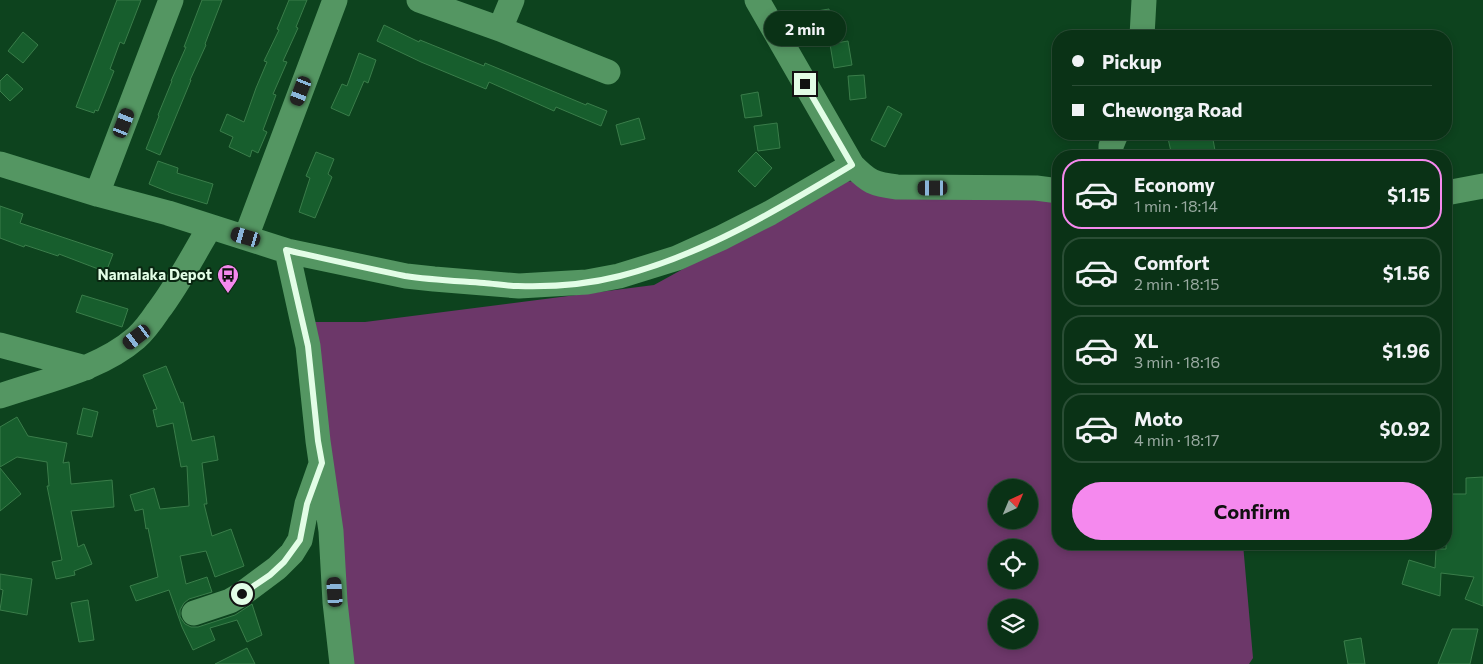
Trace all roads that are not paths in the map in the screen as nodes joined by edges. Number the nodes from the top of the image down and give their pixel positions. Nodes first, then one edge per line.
1 (171, 0) edge
2 (335, 0) edge
3 (420, 0) edge
4 (512, 0) edge
5 (757, 0) edge
6 (1144, 0) edge
7 (500, 29) junction
8 (1142, 30) edge
9 (608, 72) dead end
10 (0, 164) edge
11 (852, 165) junction
12 (1483, 186) edge
13 (1052, 190) edge
14 (1452, 192) edge
15 (97, 194) junction
16 (210, 226) junction
17 (246, 237) junction
18 (286, 250) junction
19 (0, 345) edge
20 (86, 368) junction
21 (0, 396) edge
22 (322, 463) junction
23 (194, 613) dead end
24 (342, 664) edge

1 - 15 street
2 - 17 street
3 - 7 street
4 - 7 street
5 - 11 street
6 - 8 street
7 - 9 street
10 - 15 street
11 - 13 street
11 - 18 street
12 - 14 street
15 - 16 street
16 - 17 street
16 - 20 street
17 - 18 street
18 - 22 street
19 - 20 street
20 - 21 street
22 - 23 street
22 - 24 street

